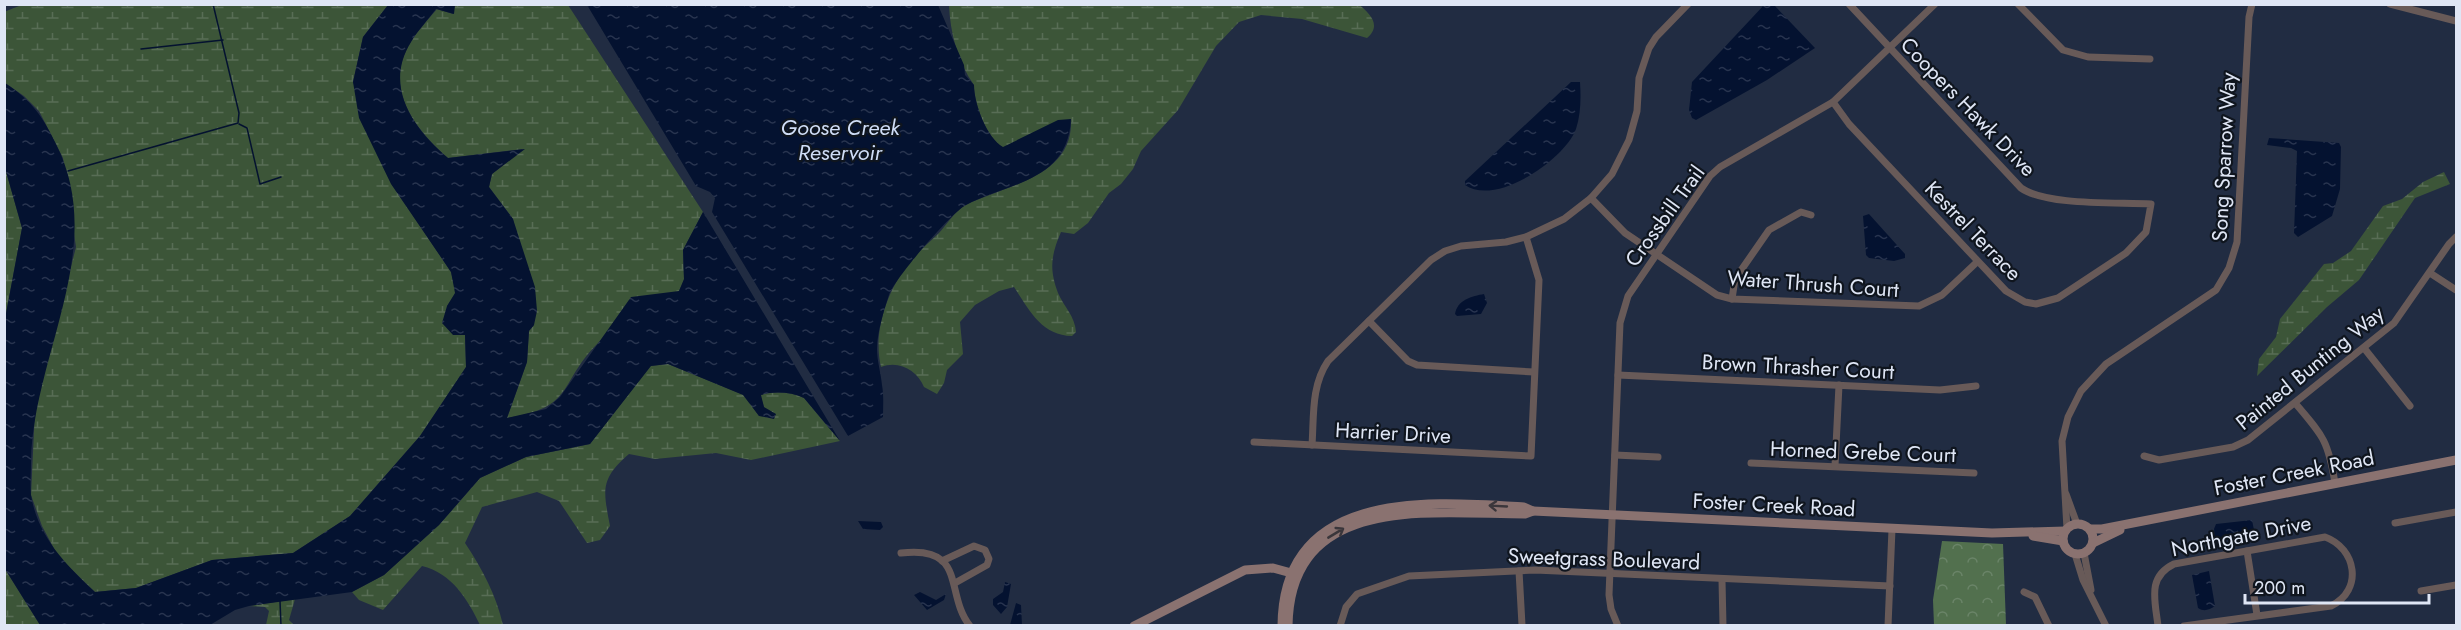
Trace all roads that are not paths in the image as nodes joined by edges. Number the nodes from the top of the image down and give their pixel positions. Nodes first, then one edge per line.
1 (1688, 4) edge
2 (1849, 4) edge
3 (1935, 4) edge
4 (2018, 4) edge
5 (2252, 4) edge
6 (2390, 4) edge
7 (2457, 21) edge
8 (1889, 48) junction
9 (2150, 59) dead end
10 (1833, 102) junction
11 (1591, 198) junction
12 (2151, 204) joint
13 (1811, 215) dead end
14 (1526, 237) junction
15 (2457, 237) edge
16 (1657, 254) junction
17 (1977, 262) junction
18 (2430, 273) junction
19 (2457, 291) edge
20 (1732, 299) junction
21 (1369, 321) junction
22 (2364, 348) junction
23 (1534, 372) junction
24 (1618, 375) junction
25 (1839, 385) junction
26 (1976, 386) dead end
27 (2295, 403) junction
28 (2410, 406) dead end
29 (1254, 442) dead end
30 (1312, 445) junction
31 (1615, 455) junction
32 (2144, 456) dead end
33 (1658, 457) dead end
34 (2457, 460) edge
35 (1751, 463) dead end
36 (1835, 466) junction
37 (1974, 473) dead end
38 (2335, 483) junction
39 (2063, 486) junction
40 (2457, 512) edge
41 (1611, 516) junction
42 (2138, 522) junction
43 (2396, 523) dead end
44 (2077, 524) junction
45 (1892, 529) junction
46 (2090, 530) junction
47 (2065, 534) junction
48 (2093, 543) junction
49 (2247, 551) junction
50 (901, 553) dead end
51 (2079, 554) junction
52 (942, 561) junction
53 (1519, 571) junction
54 (1610, 573) junction
55 (1294, 574) junction
56 (1722, 580) junction
57 (955, 583) junction
58 (2457, 585) edge
59 (1890, 586) junction
60 (2421, 591) dead end
61 (2024, 592) dead end
62 (2257, 615) junction
63 (970, 626) edge
64 (1134, 626) edge
65 (1282, 626) edge
66 (1288, 626) edge
67 (1340, 626) edge
68 (1522, 626) edge
69 (1618, 626) edge
70 (1723, 626) edge
71 (1888, 626) edge
72 (2049, 626) edge
73 (2106, 626) edge
74 (2158, 626) edge
75 (2184, 626) edge

1 - 11 street
2 - 8 street, Coopers Hawk Drive
3 - 8 street, Crossbill Trail
4 - 9 street
5 - 39 street, Song Sparrow Way
6 - 7 street
8 - 10 street, Crossbill Trail
8 - 12 street, Coopers Hawk Drive
10 - 16 street, Crossbill Trail
10 - 17 street, Kestrel Terrace
11 - 14 street
11 - 16 street, Water Thrush Court
12 - 17 street, Kestrel Terrace
13 - 20 street
14 - 21 street
14 - 23 street
15 - 18 street, Painted Bunting Way
16 - 20 street, Water Thrush Court
16 - 24 street, Crossbill Trail
17 - 20 street, Water Thrush Court
18 - 19 street
18 - 22 street, Painted Bunting Way
21 - 23 street
21 - 30 street
22 - 27 street, Painted Bunting Way
22 - 28 street
23 - 30 street, Harrier Drive
24 - 25 street, Brown Thrasher Court
24 - 31 street, Crossbill Trail
25 - 26 street, Brown Thrasher Court
25 - 36 street
27 - 32 street, Painted Bunting Way
27 - 38 street
29 - 30 street, Harrier Drive
31 - 33 street
31 - 41 street, Crossbill Trail
34 - 38 street, Foster Creek Road
35 - 36 street, Horned Grebe Court
36 - 37 street, Horned Grebe Court
38 - 42 street, Foster Creek Road
39 - 44 street, Song Sparrow Way
39 - 47 street, Song Sparrow Way
40 - 43 street
41 - 45 street, Foster Creek Road
41 - 54 street, Crossbill Trail
41 - 55 street, Foster Creek Road
42 - 46 street, Foster Creek Road
42 - 48 street, Foster Creek Road
44 - 46 street
44 - 47 street
45 - 47 street, Foster Creek Road
45 - 59 street
46 - 48 street
47 - 51 street
48 - 51 street
49 - 62 street
49 - 62 street, Northgate Drive
49 - 74 street, Northgate Drive
50 - 52 street
51 - 73 street
52 - 57 street
52 - 57 street
53 - 54 street, Sweetgrass Boulevard
53 - 67 street, Sweetgrass Boulevard
53 - 68 street
54 - 56 street, Sweetgrass Boulevard
54 - 69 street, Crossbill Trail
55 - 64 street
55 - 65 street
55 - 66 street
56 - 59 street, Sweetgrass Boulevard
56 - 70 street
57 - 63 street
58 - 60 street
59 - 71 street
61 - 72 street
62 - 75 street, Northgate Drive

